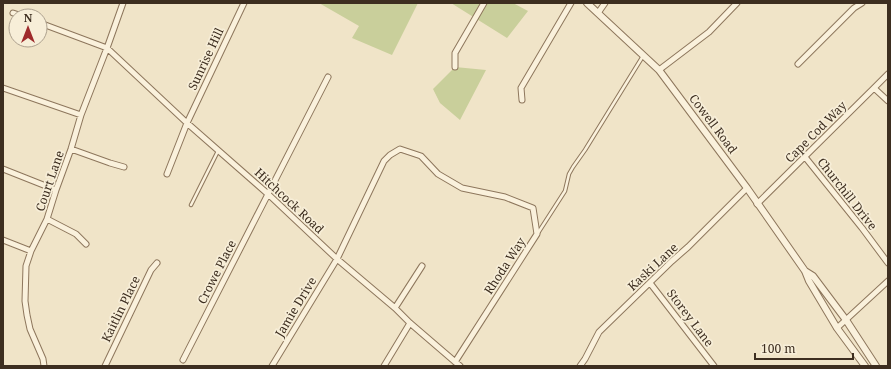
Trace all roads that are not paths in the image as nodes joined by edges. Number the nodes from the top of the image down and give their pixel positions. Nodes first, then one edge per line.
1 (123, 3) edge
2 (244, 3) edge
3 (484, 3) edge
4 (571, 3) edge
5 (587, 3) edge
6 (606, 3) edge
7 (737, 3) edge
8 (862, 3) edge
9 (598, 13) junction
10 (48, 26) edge
11 (107, 48) junction
12 (644, 55) junction
13 (798, 64) dead end
14 (455, 67) dead end
15 (659, 70) junction
16 (888, 74) edge
17 (328, 77) dead end
18 (3, 88) edge
19 (874, 88) junction
20 (522, 100) dead end
21 (888, 101) edge
22 (81, 115) junction
23 (187, 123) junction
24 (72, 149) junction
25 (218, 151) junction
26 (805, 157) junction
27 (124, 167) dead end
28 (3, 169) edge
29 (167, 174) dead end
30 (747, 188) junction
31 (56, 190) junction
32 (268, 194) junction
33 (757, 204) junction
34 (191, 205) dead end
35 (47, 219) junction
36 (537, 234) junction
37 (3, 240) edge
38 (86, 244) dead end
39 (31, 251) junction
40 (337, 259) junction
41 (157, 263) dead end
42 (888, 263) edge
43 (422, 266) dead end
44 (805, 271) junction
45 (888, 281) edge
46 (650, 283) junction
47 (395, 308) junction
48 (846, 320) junction
49 (410, 323) junction
50 (837, 328) junction
51 (183, 360) dead end
52 (455, 362) junction
53 (583, 365) edge
54 (44, 366) edge
55 (105, 366) edge
56 (272, 366) edge
57 (384, 366) edge
58 (460, 366) edge
59 (714, 366) edge
60 (865, 366) edge
61 (876, 366) edge

1 - 11 street, Court Lane
2 - 23 street, Sunrise Hill
3 - 14 street
4 - 20 street
5 - 9 street, Cowell Road
6 - 9 street
7 - 15 street
8 - 13 street
9 - 12 street, Cowell Road
10 - 11 street
11 - 22 street, Court Lane
11 - 23 street, Hitchcock Road
12 - 15 street, Cowell Road
12 - 36 lane
15 - 30 street, Cowell Road
16 - 19 street, Cape Cod Way
17 - 32 street, Crowe Place
18 - 22 street
19 - 21 street
19 - 26 street, Cape Cod Way
22 - 24 street, Court Lane
23 - 25 street, Hitchcock Road
23 - 29 street, Sunrise Hill
24 - 27 street
24 - 31 street, Court Lane
25 - 32 street, Hitchcock Road
25 - 34 lane
26 - 33 street, Cape Cod Way
26 - 42 street, Churchill Drive
28 - 31 street
30 - 33 street, Cowell Road
30 - 46 street, Kaski Lane
31 - 35 street, Court Lane
32 - 40 street, Hitchcock Road
32 - 51 street, Crowe Place
33 - 44 street, Cowell Road
35 - 38 street
35 - 39 street, Court Lane
36 - 40 street, Rhoda Way
36 - 52 street, Rhoda Way
37 - 39 street
39 - 54 street, Court Lane
40 - 47 street, Hitchcock Road
40 - 56 street, Jamie Drive
41 - 55 street, Kaitlin Place
43 - 47 street
44 - 48 street, Cowell Road
44 - 50 street, Cowell Road
45 - 48 street
46 - 53 street, Kaski Lane
46 - 59 street, Storey Lane
47 - 49 street, Hitchcock Road
48 - 50 street
48 - 61 street, Cowell Road
49 - 52 street, Hitchcock Road
49 - 57 street
50 - 60 street, Cowell Road
52 - 58 street, Hitchcock Road

